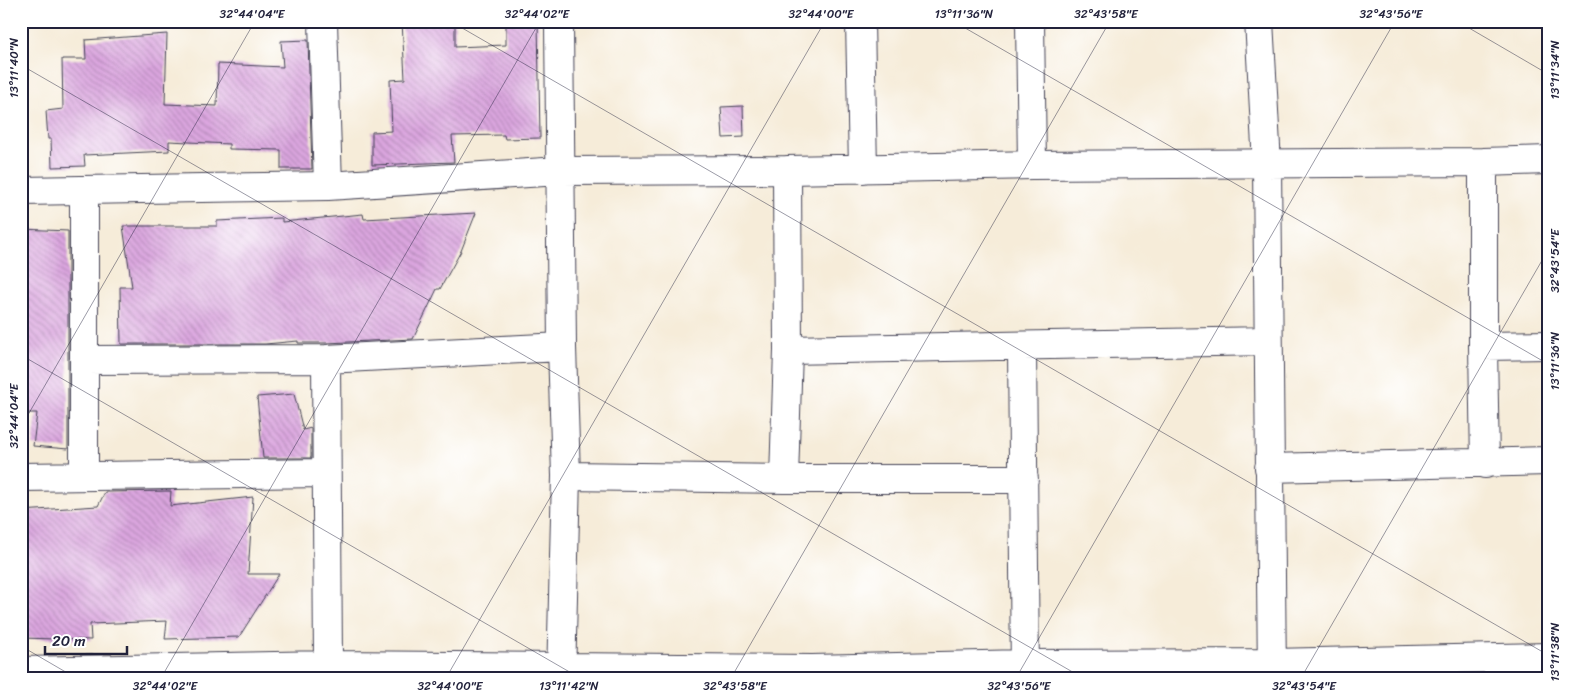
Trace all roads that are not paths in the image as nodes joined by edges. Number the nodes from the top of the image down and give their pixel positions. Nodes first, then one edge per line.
1 (323, 21) edge
2 (559, 21) edge
3 (860, 21) edge
4 (1030, 21) edge
5 (1259, 21) edge
6 (1548, 160) edge
7 (1483, 162) junction
8 (1267, 164) junction
9 (1032, 166) junction
10 (863, 169) junction
11 (788, 170) junction
12 (560, 171) junction
13 (328, 186) junction
14 (21, 191) edge
15 (84, 191) junction
16 (1268, 341) junction
17 (1548, 345) edge
18 (1483, 346) junction
19 (562, 347) junction
20 (1022, 347) junction
21 (788, 350) junction
22 (326, 358) junction
23 (84, 360) junction
24 (1548, 461) edge
25 (1485, 464) junction
26 (1269, 468) junction
27 (326, 473) junction
28 (84, 475) junction
29 (566, 476) junction
30 (21, 477) edge
31 (784, 479) junction
32 (1024, 479) junction
33 (1548, 657) edge
34 (328, 666) junction
35 (1484, 668) edge
36 (1272, 670) edge
37 (21, 671) edge
38 (1025, 671) edge
39 (561, 672) edge
40 (94, 673) edge
41 (812, 673) edge

1 - 13 street
2 - 12 street
3 - 10 street
4 - 9 street
5 - 8 street
6 - 7 street
7 - 8 street
7 - 18 street
8 - 9 street
8 - 16 street
9 - 10 street
10 - 11 street
11 - 12 street
11 - 21 street
12 - 13 street
12 - 19 street
13 - 15 street
14 - 15 street
15 - 23 street
16 - 20 street
16 - 26 street
17 - 18 street
18 - 25 street
19 - 22 street
19 - 29 street
20 - 21 street
20 - 32 street
21 - 31 street
22 - 23 street
22 - 27 street
23 - 28 street
24 - 25 street
25 - 26 street
26 - 36 street
27 - 28 street
27 - 34 street
28 - 30 street
29 - 31 street
29 - 39 street
31 - 32 street
32 - 38 street
33 - 35 street
34 - 39 street
34 - 40 street
35 - 36 street
36 - 38 street
37 - 40 street
38 - 41 street
39 - 41 street

